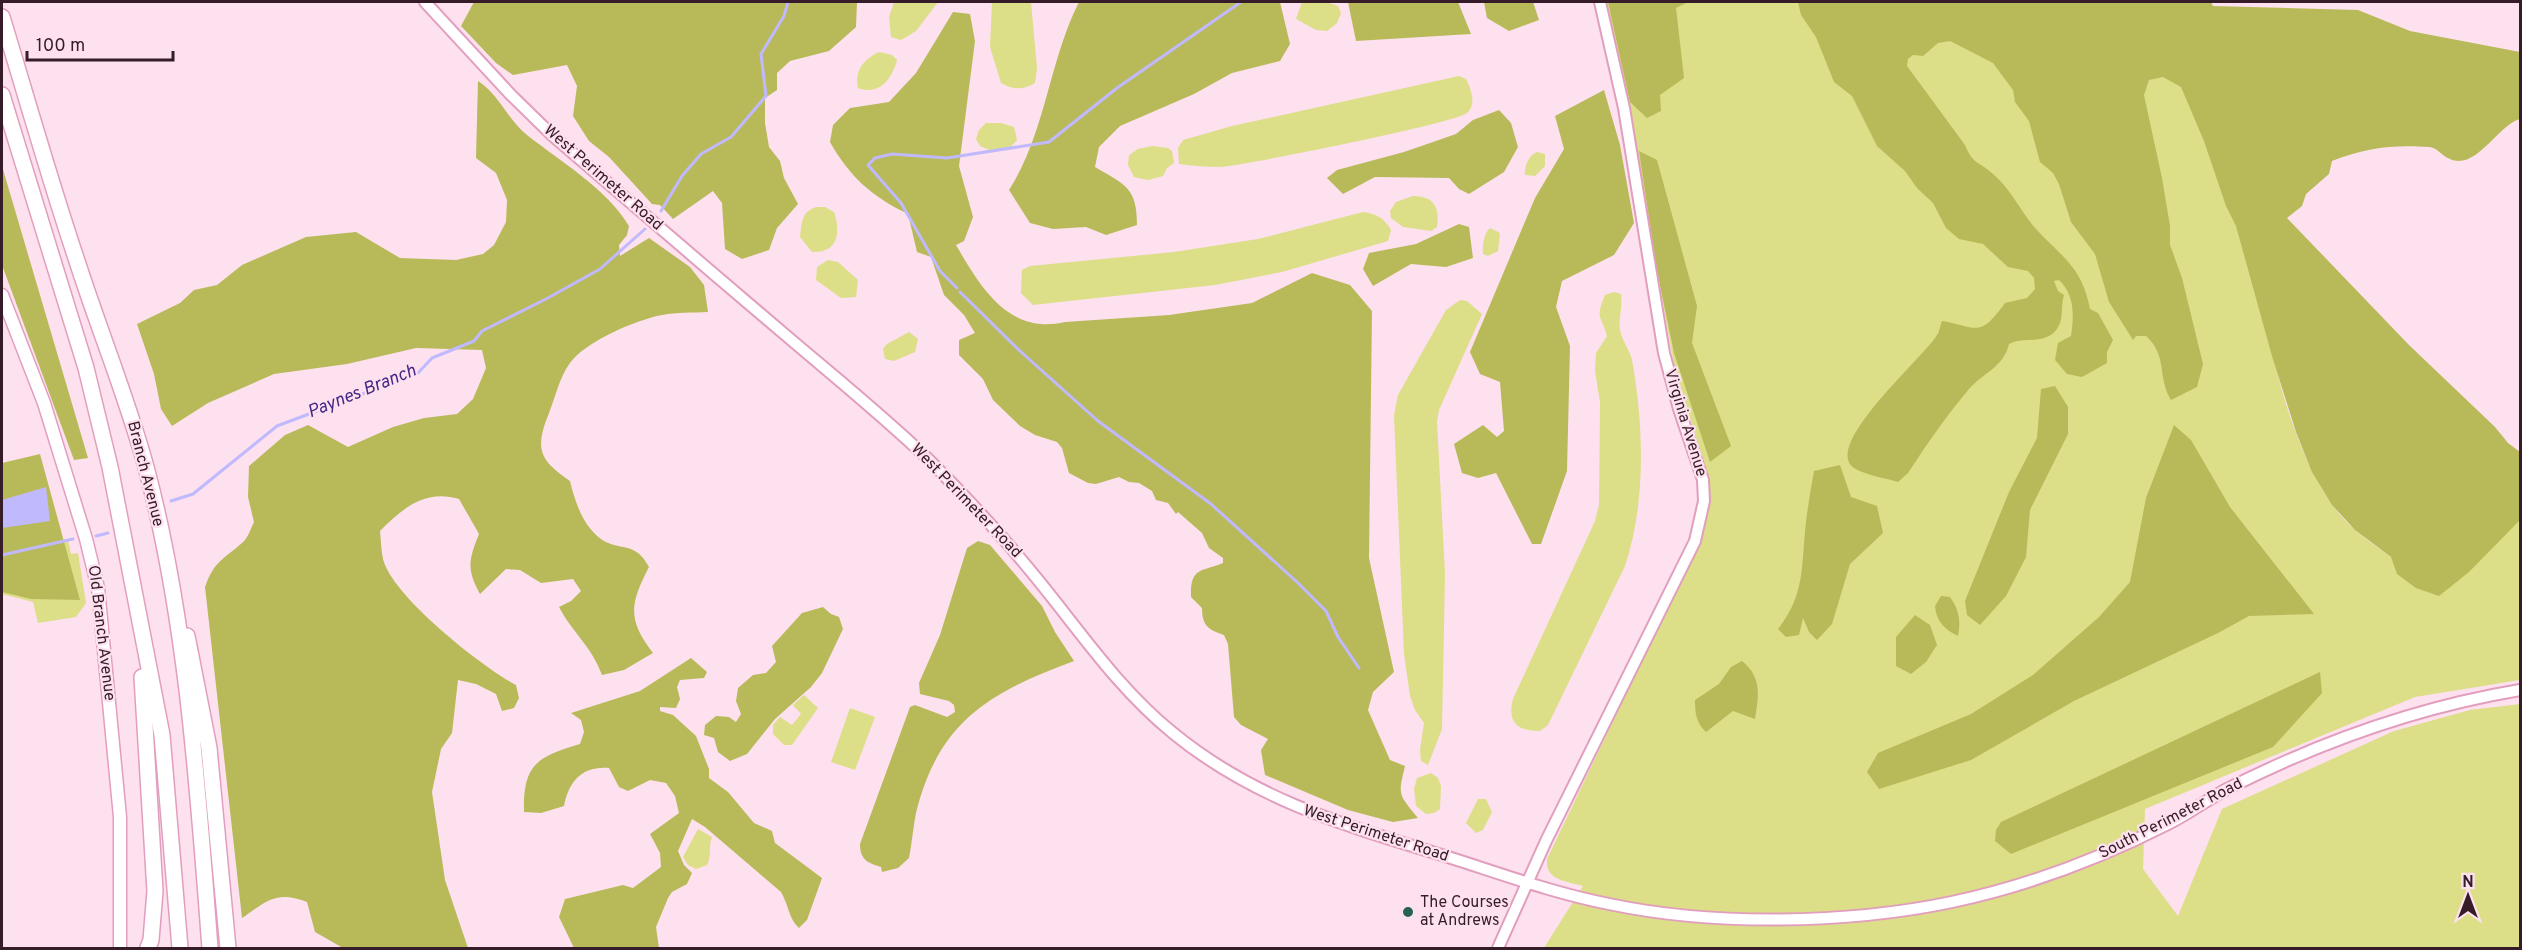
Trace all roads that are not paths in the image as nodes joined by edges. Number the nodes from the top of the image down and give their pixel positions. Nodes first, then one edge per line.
1 (425, 2) edge
2 (1600, 2) edge
3 (2, 17) edge
4 (2, 95) edge
5 (2, 296) edge
6 (157, 516) junction
7 (136, 605) junction
8 (2520, 690) edge
9 (1529, 884) junction
10 (120, 948) edge
11 (148, 948) edge
12 (178, 948) edge
13 (210, 948) edge
14 (228, 948) edge
15 (1498, 948) edge

1 - 9 street, West Perimeter Road
2 - 9 street, Virginia Avenue
3 - 6 highway, Branch Avenue
4 - 7 highway, Branch Avenue
5 - 10 main road, Old Branch Avenue
6 - 13 highway, Branch Avenue
6 - 14 highway
7 - 11 highway
7 - 12 highway, Branch Avenue
8 - 9 street, South Perimeter Road
9 - 15 street, Virginia Avenue

